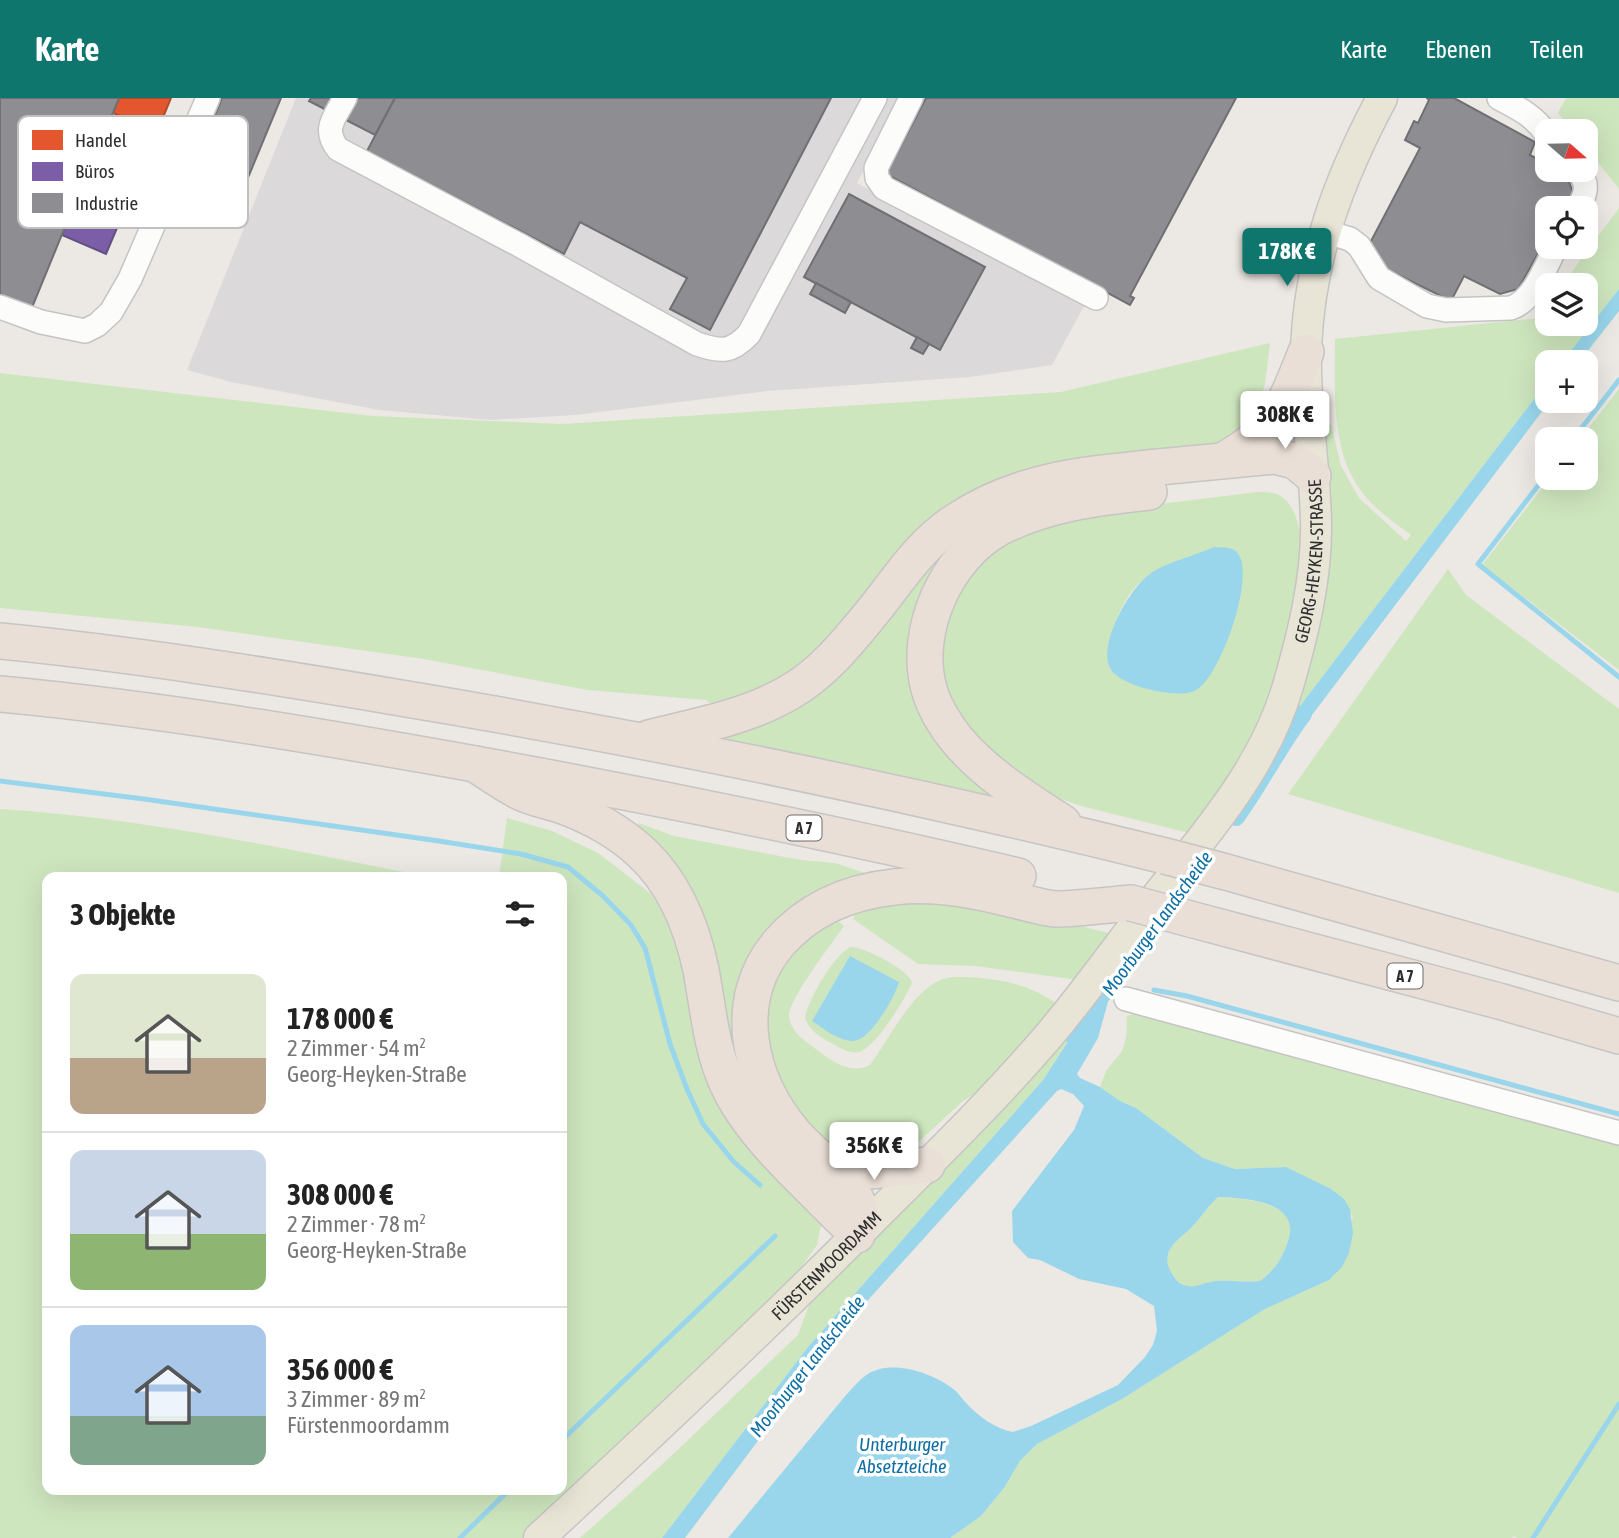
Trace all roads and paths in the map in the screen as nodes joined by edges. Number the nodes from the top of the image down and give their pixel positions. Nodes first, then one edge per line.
1 (208, 98) edge
2 (345, 98) edge
3 (875, 98) edge
4 (911, 98) edge
5 (1381, 98) edge
6 (1499, 98) edge
7 (200, 116) edge
8 (1535, 119) edge
9 (152, 228) edge
10 (1324, 231) junction
11 (1549, 259) edge
12 (1096, 298) dead end
13 (0, 307) edge
14 (1306, 352) junction
15 (1224, 460) junction
16 (1313, 476) junction
17 (0, 641) edge
18 (0, 694) edge
19 (641, 740) junction
20 (475, 764) junction
21 (1223, 810) joint
22 (1085, 837) junction
23 (1131, 903) junction
24 (1619, 983) edge
25 (1126, 999) dead end
26 (1619, 1036) edge
27 (1619, 1133) edge
28 (824, 1164) junction
29 (927, 1166) junction
30 (857, 1235) junction
31 (539, 1538) edge

1 - 7 lane
2 - 3 lane
4 - 12 lane
5 - 10 main road, GEORG-HEYKEN-STRASSE
6 - 8 lane
9 - 13 lane
10 - 11 lane
10 - 14 main road, GEORG-HEYKEN-STRASSE
14 - 15 highway
14 - 16 main road, GEORG-HEYKEN-STRASSE
15 - 16 highway
15 - 19 highway
16 - 21 main road, GEORG-HEYKEN-STRASSE
16 - 22 highway
17 - 19 highway
18 - 20 highway, A 7
19 - 22 highway
20 - 23 highway, A 7
20 - 30 highway
21 - 29 main road, FÜRSTENMOORDAMM
22 - 24 highway, bridge
23 - 26 highway, A 7, bridge
23 - 28 highway
25 - 27 lane
28 - 29 highway
28 - 30 highway
29 - 30 main road, FÜRSTENMOORDAMM
30 - 31 main road, FÜRSTENMOORDAMM

